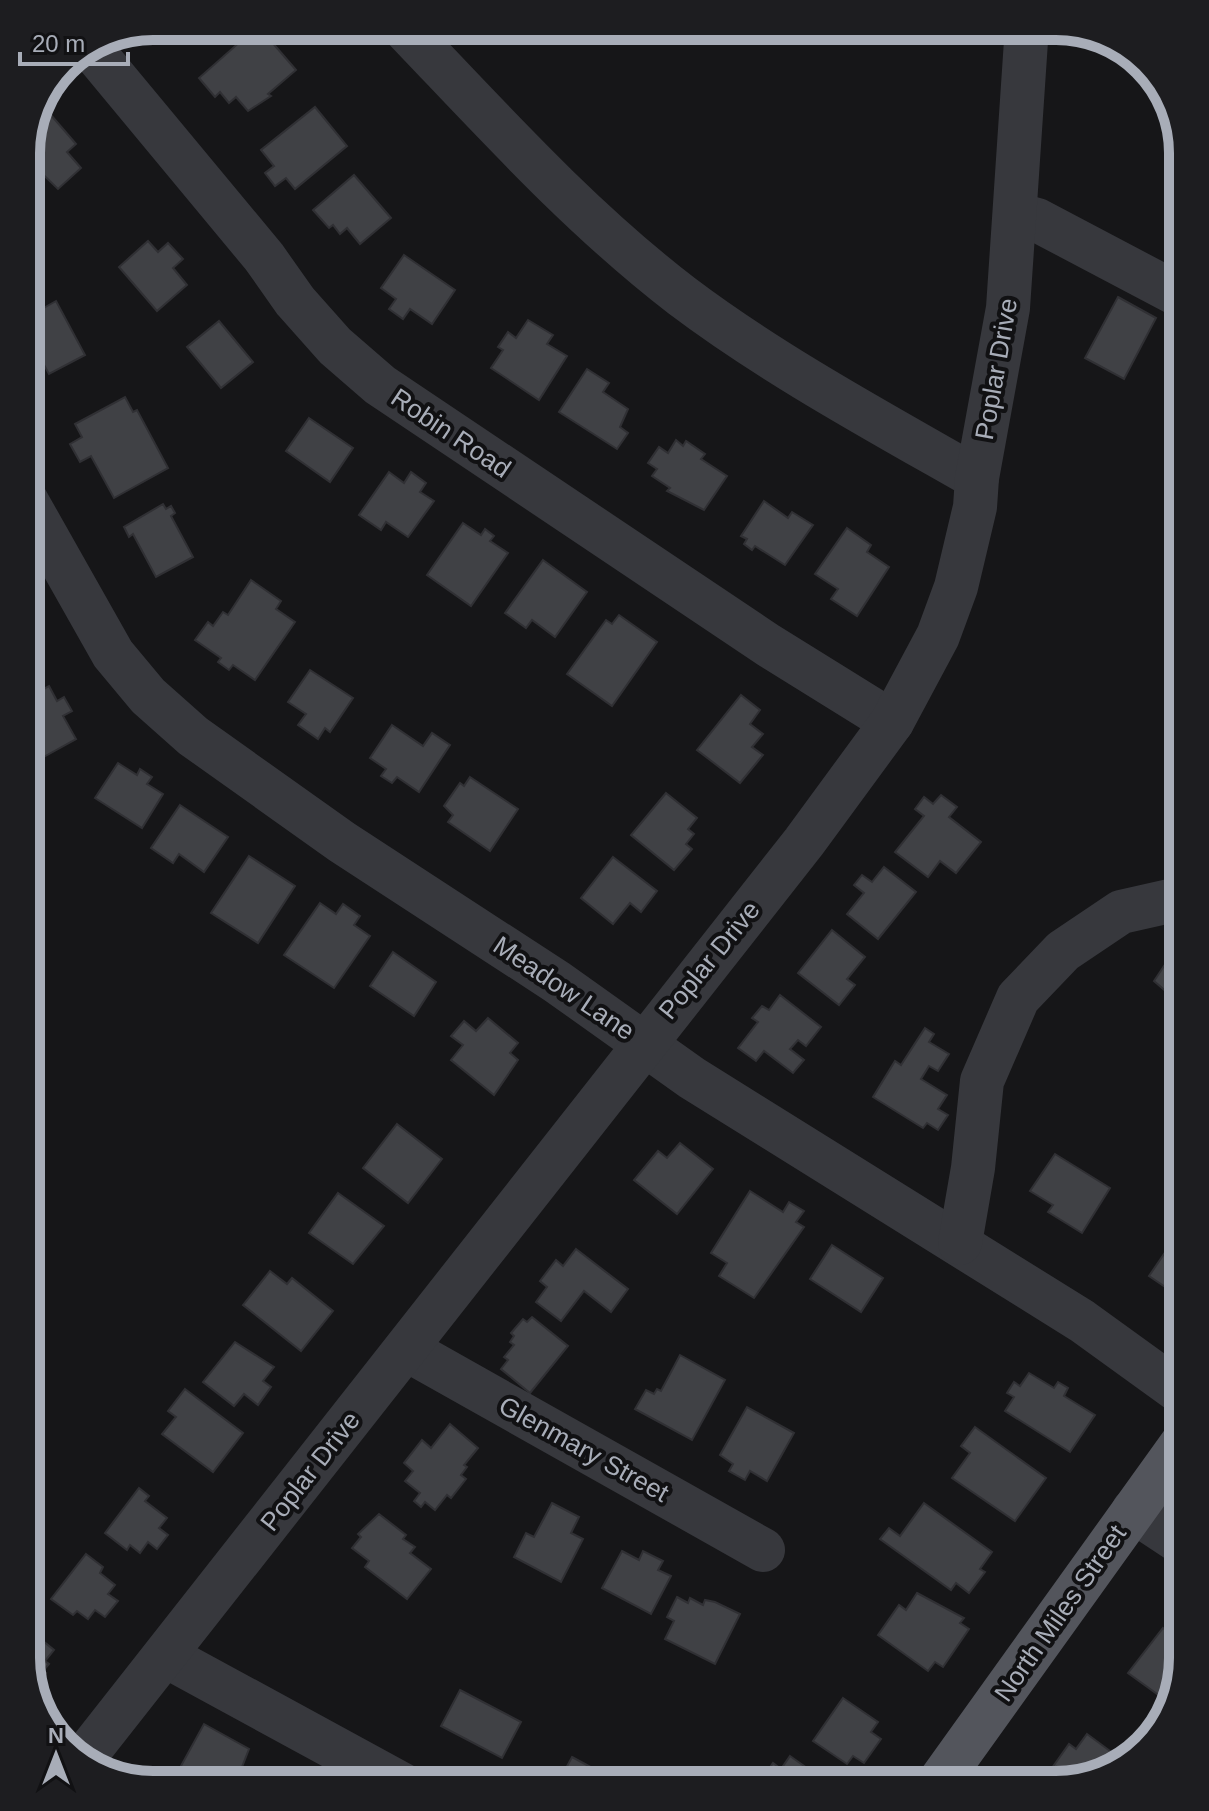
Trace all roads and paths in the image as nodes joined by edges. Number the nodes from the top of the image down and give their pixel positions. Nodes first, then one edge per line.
1 (415, 40) edge
2 (1026, 40) edge
3 (97, 56) edge
4 (1015, 214) junction
5 (1169, 290) edge
6 (977, 478) junction
7 (40, 525) edge
8 (892, 722) junction
9 (1169, 901) edge
10 (644, 1042) junction
11 (960, 1243) junction
12 (406, 1349) junction
13 (1169, 1384) edge
14 (1169, 1461) edge
15 (1133, 1511) junction
16 (1169, 1535) edge
17 (763, 1550) dead end
18 (166, 1656) junction
19 (96, 1743) edge
20 (377, 1771) edge
21 (947, 1771) edge

1 - 6 street
2 - 4 street, Poplar Drive
3 - 8 street, Robin Road
4 - 5 street
4 - 6 street, Poplar Drive
6 - 8 street, Poplar Drive
7 - 10 street, Meadow Lane
8 - 10 street, Poplar Drive
9 - 11 street
10 - 11 street, Meadow Lane
10 - 12 street, Poplar Drive
11 - 13 street, Meadow Lane
12 - 17 street, Glenmary Street
12 - 18 street, Poplar Drive
14 - 15 main road, North Miles Street
15 - 16 street
15 - 21 main road, North Miles Street
18 - 19 street, Poplar Drive
18 - 20 street

